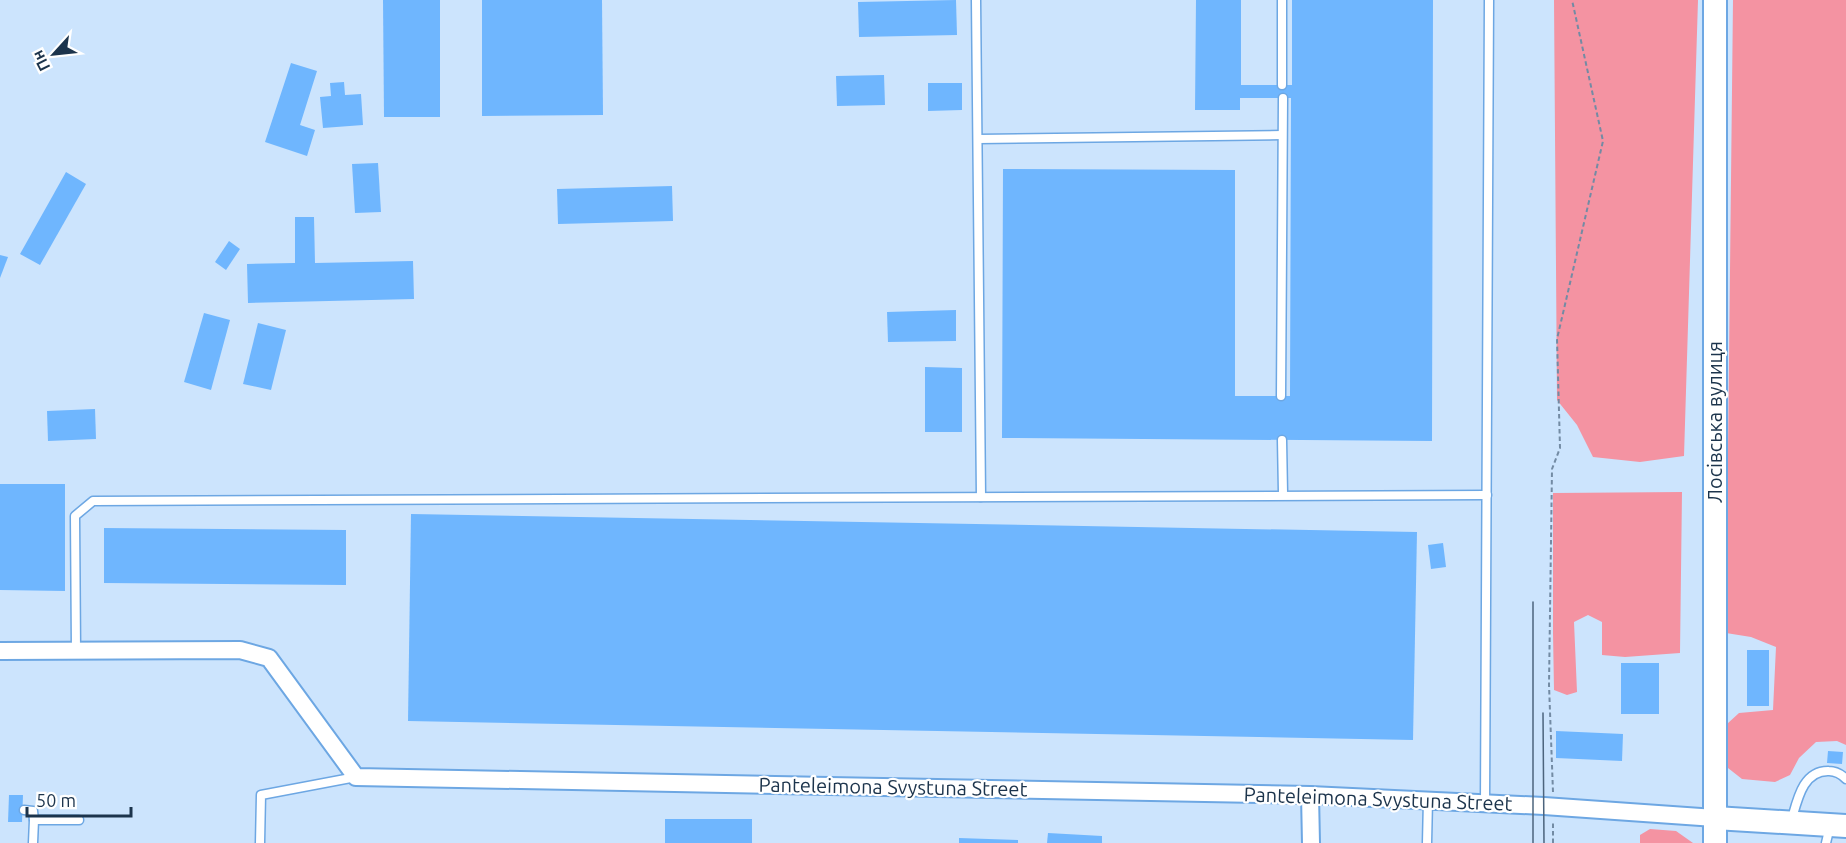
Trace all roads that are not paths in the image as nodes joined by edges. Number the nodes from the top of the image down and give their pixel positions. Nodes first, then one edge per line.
1 (976, 0) edge
2 (1282, 0) edge
3 (1489, 0) edge
4 (1715, 0) edge
5 (1282, 85) dead end
6 (1282, 98) dead end
7 (1282, 135) junction
8 (978, 139) junction
9 (1281, 396) dead end
10 (1282, 440) dead end
11 (1283, 493) dead end
12 (1487, 495) junction
13 (981, 497) junction
14 (0, 651) edge
15 (76, 651) junction
16 (356, 777) junction
17 (1846, 778) edge
18 (1310, 795) junction
19 (1428, 800) junction
20 (1485, 803) junction
21 (24, 810) dead end
22 (1715, 818) junction
23 (34, 820) junction
24 (79, 820) dead end
25 (1790, 823) junction
26 (1834, 831) edge
27 (33, 843) edge
28 (260, 843) edge
29 (1311, 843) edge
30 (1427, 843) edge
31 (1716, 843) edge

1 - 8 lane
2 - 5 lane
3 - 12 lane
4 - 22 main road, Лосівська вулиця
6 - 7 lane
7 - 8 lane
7 - 9 lane
8 - 13 lane
10 - 11 lane
12 - 13 lane
12 - 20 lane
13 - 15 lane
14 - 15 street
15 - 16 street
16 - 18 street, Panteleimona Svystuna Street
16 - 28 lane
17 - 25 lane
18 - 19 street, Panteleimona Svystuna Street
18 - 29 street
19 - 20 street, Panteleimona Svystuna Street
19 - 30 lane
20 - 22 street, Panteleimona Svystuna Street
21 - 23 lane
22 - 25 main road, Panteleimona Svystuna Street
22 - 31 main road, Лосівська вулиця
23 - 24 lane
23 - 27 lane
25 - 26 main road, Panteleimona Svystuna Street

